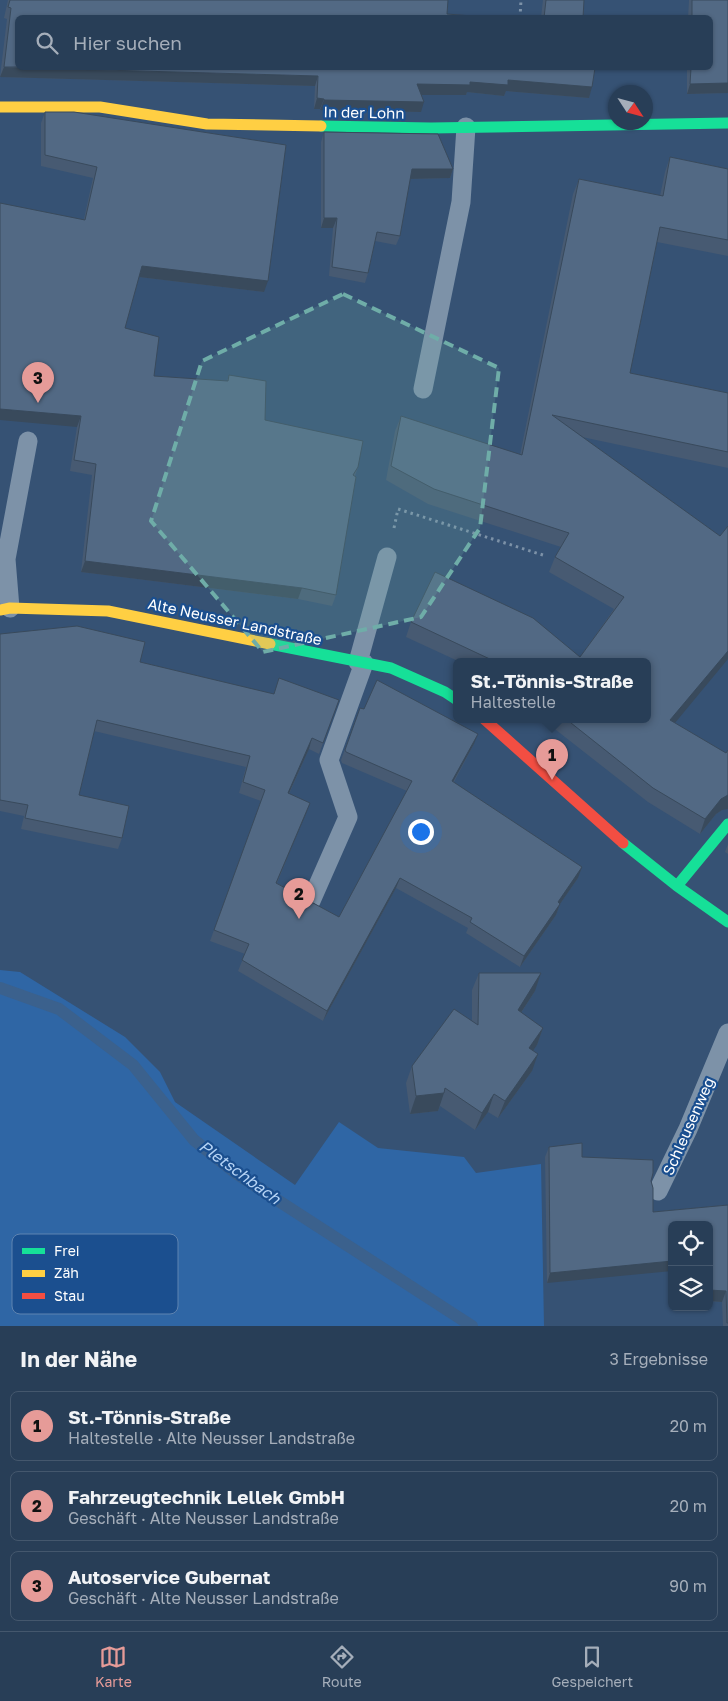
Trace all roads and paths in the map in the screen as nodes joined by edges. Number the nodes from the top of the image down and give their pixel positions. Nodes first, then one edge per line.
1 (521, 0) edge
2 (520, 15) edge
3 (0, 108) edge
4 (728, 123) edge
5 (466, 127) junction
6 (424, 389) dead end
7 (28, 441) dead end
8 (546, 556) dead end
9 (387, 557) joint
10 (5, 609) edge
11 (361, 662) junction
12 (453, 697) edge
13 (488, 723) edge
14 (728, 824) edge
15 (677, 886) junction
16 (311, 901) edge
17 (728, 922) edge
18 (728, 1033) edge
19 (658, 1191) dead end

1 - 2 path
3 - 5 main road, In der Lohn
4 - 5 main road, In der Lohn
5 - 6 lane
7 - 10 lane
8 - 9 path
9 - 11 lane
10 - 11 main road, Alte Neusser Landstraße
11 - 12 main road, Alte Neusser Landstraße
11 - 16 lane
13 - 15 main road
14 - 15 main road
15 - 17 main road
18 - 19 lane, Schleusenweg

